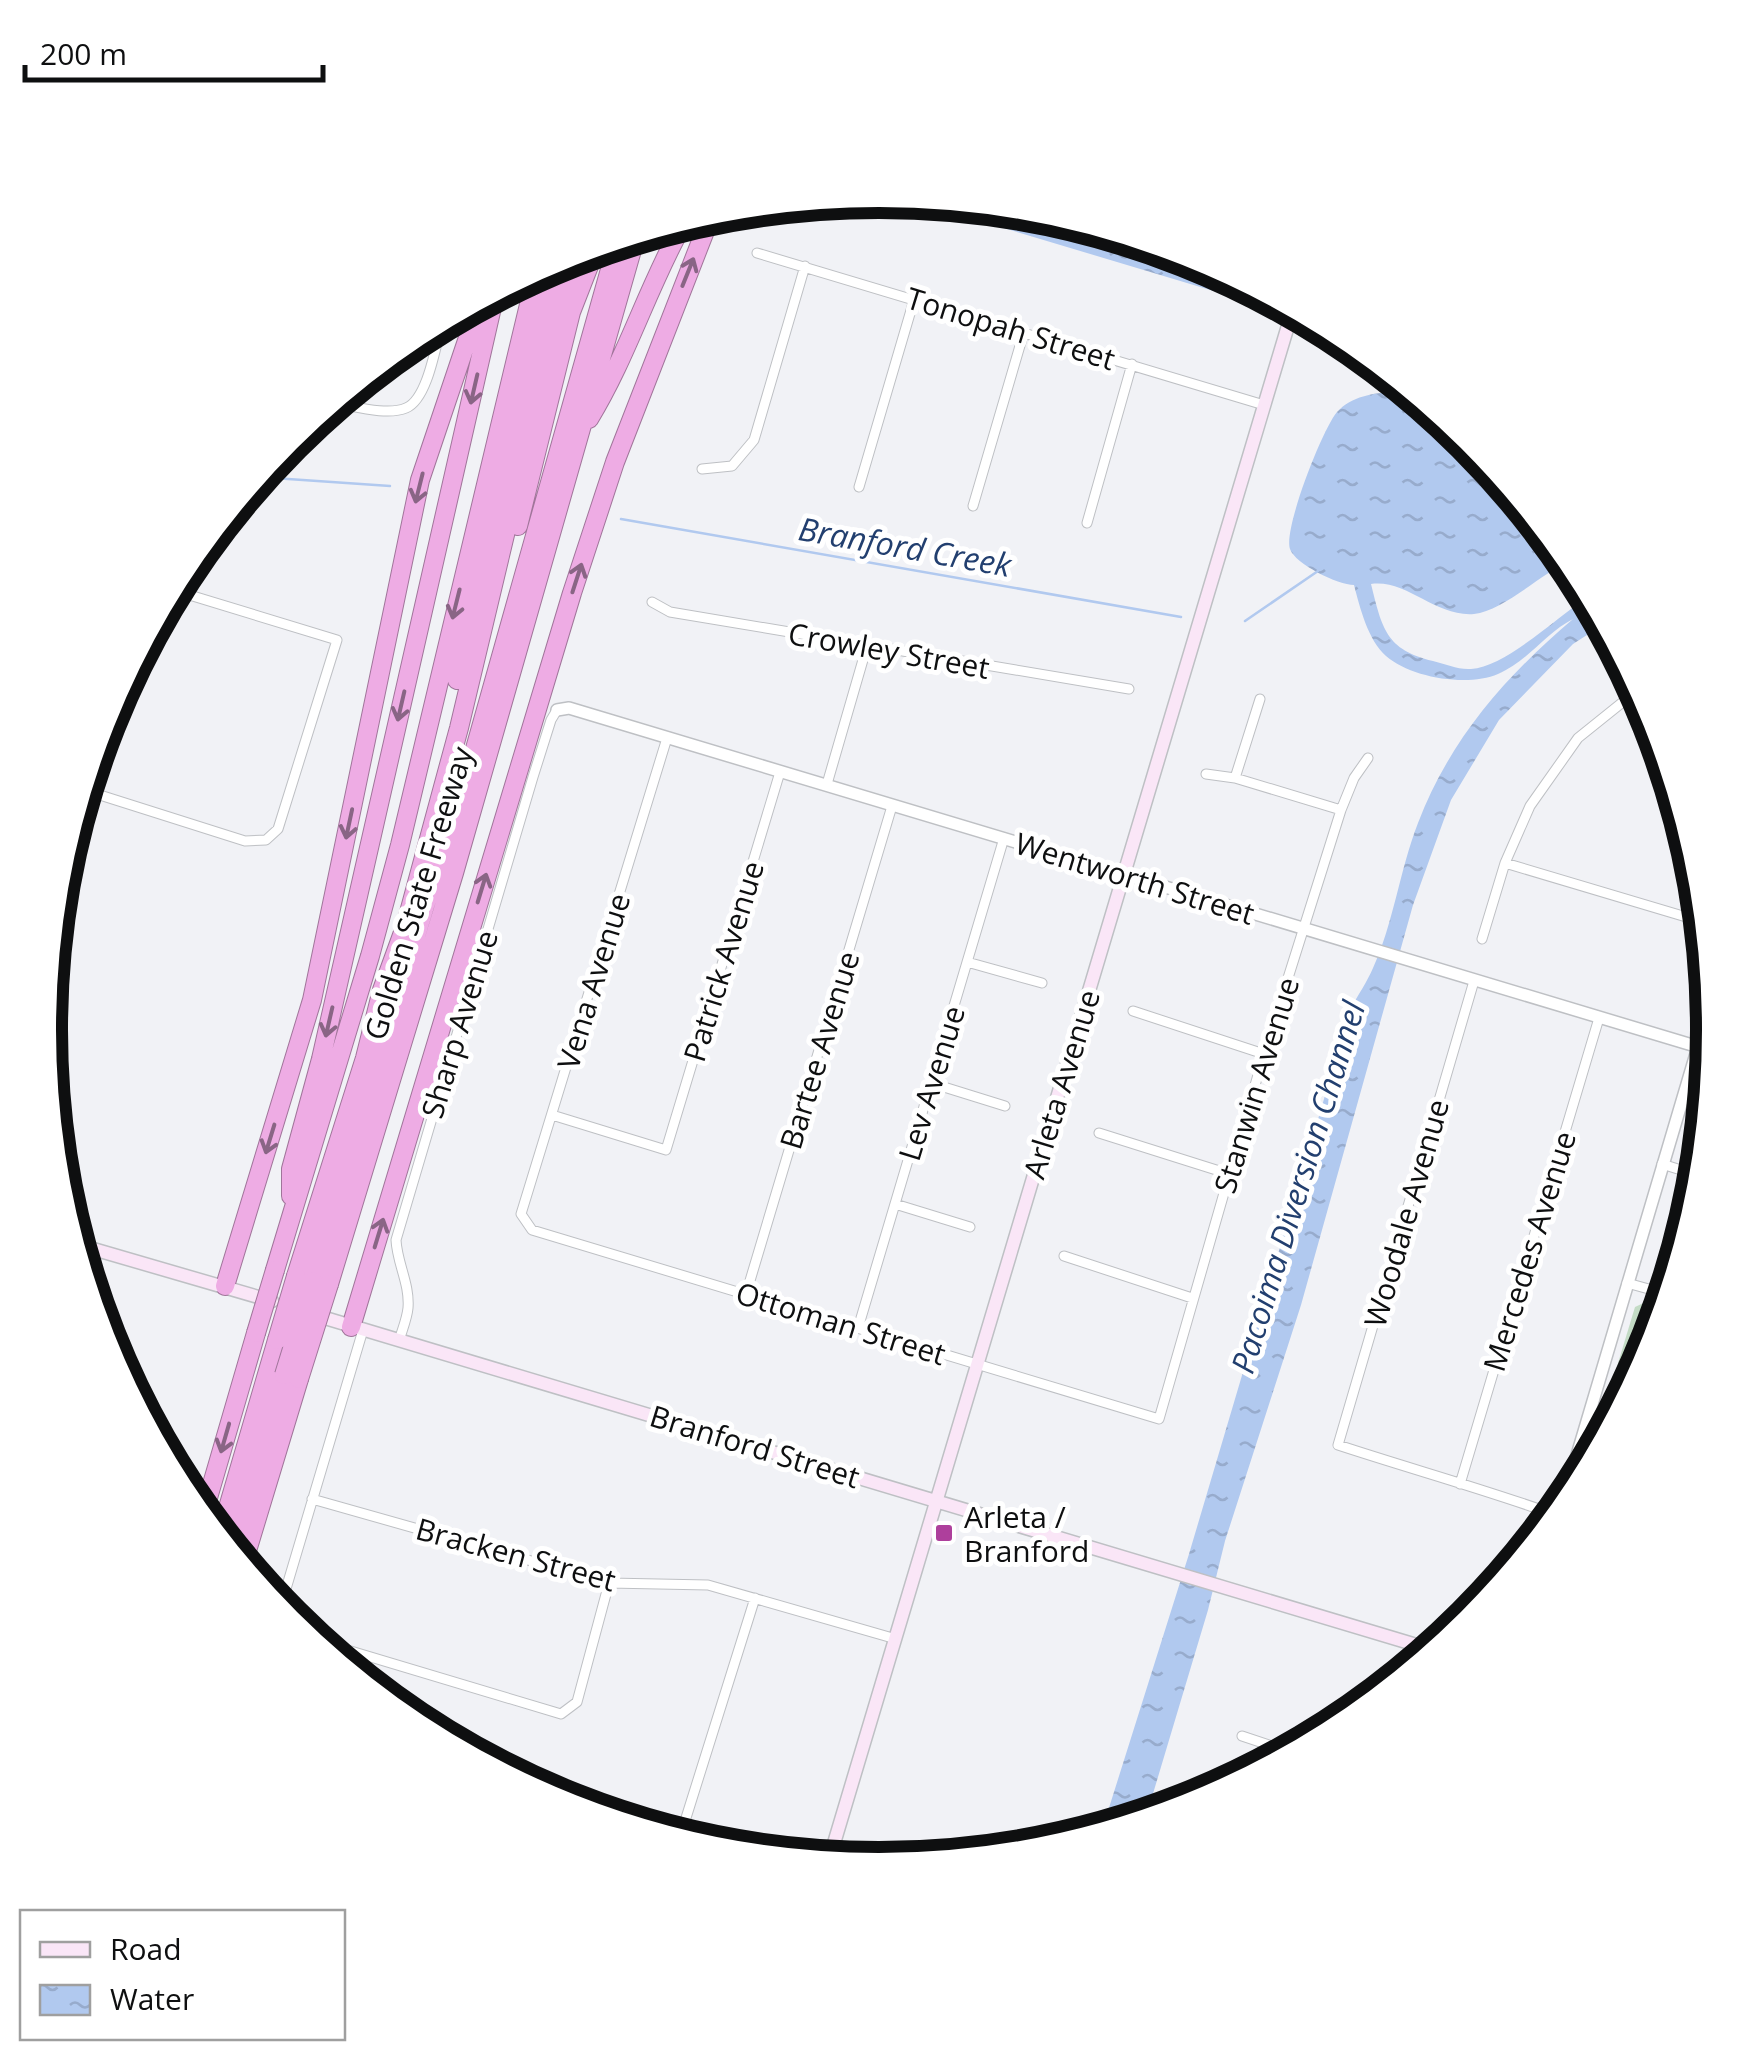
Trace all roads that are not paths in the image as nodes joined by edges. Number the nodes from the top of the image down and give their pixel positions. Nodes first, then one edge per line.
1 (704, 233) edge
2 (674, 240) edge
3 (631, 252) edge
4 (757, 253) dead end
5 (614, 257) edge
6 (805, 266) junction
7 (589, 267) edge
8 (572, 273) edge
9 (551, 282) edge
10 (532, 291) edge
11 (914, 300) junction
12 (491, 311) edge
13 (474, 321) edge
14 (1289, 322) edge
15 (1024, 332) junction
16 (436, 345) edge
17 (1132, 364) junction
18 (354, 405) edge
19 (1264, 405) junction
20 (578, 438) junction
21 (702, 468) dead end
22 (859, 487) dead end
23 (972, 506) dead end
24 (1087, 522) dead end
25 (188, 595) edge
26 (652, 602) dead end
27 (868, 646) junction
28 (1129, 690) dead end
29 (1260, 699) dead end
30 (1626, 699) edge
31 (557, 710) joint
32 (667, 738) junction
33 (1368, 758) dead end
34 (780, 772) junction
35 (1206, 774) dead end
36 (1235, 778) junction
37 (827, 784) junction
38 (98, 794) edge
39 (892, 806) junction
40 (1341, 810) junction
41 (1004, 838) junction
42 (447, 840) junction
43 (1505, 863) junction
44 (1124, 875) junction
45 (1689, 918) edge
46 (1304, 930) junction
47 (1482, 939) dead end
48 (395, 948) junction
49 (967, 962) junction
50 (1474, 982) junction
51 (1042, 983) dead end
52 (1133, 1011) dead end
53 (1599, 1018) junction
54 (1696, 1046) edge
55 (1264, 1054) junction
56 (1696, 1055) edge
57 (931, 1083) junction
58 (1006, 1106) dead end
59 (552, 1115) junction
60 (1099, 1133) dead end
61 (1662, 1164) junction
62 (1684, 1171) edge
63 (1229, 1174) junction
64 (894, 1204) junction
65 (292, 1216) junction
66 (526, 1224) joint
67 (970, 1227) dead end
68 (93, 1251) edge
69 (1064, 1256) dead end
70 (313, 1280) junction
71 (1627, 1283) junction
72 (225, 1286) junction
73 (1654, 1290) edge
74 (746, 1294) junction
75 (1192, 1298) junction
76 (858, 1328) junction
77 (357, 1329) junction
78 (399, 1341) junction
79 (978, 1364) junction
80 (292, 1377) junction
81 (1160, 1418) joint
82 (1573, 1461) edge
83 (1460, 1484) junction
84 (209, 1496) edge
85 (312, 1499) junction
86 (937, 1501) junction
87 (1542, 1507) edge
88 (225, 1518) edge
89 (237, 1535) edge
90 (247, 1547) edge
91 (610, 1583) junction
92 (285, 1590) edge
93 (755, 1598) junction
94 (896, 1639) junction
95 (1417, 1645) edge
96 (349, 1650) edge
97 (1242, 1736) dead end
98 (1273, 1746) edge
99 (685, 1823) edge
100 (834, 1845) edge

77 -> 1 highway
2 - 20 highway
3 - 20 highway, Golden State Freeway
4 - 6 street, Tonopah Street
5 - 42 highway
6 - 11 street, Tonopah Street
6 - 21 street
7 - 42 highway
8 - 48 highway
9 - 48 highway
10 -> 65 highway, Golden State Freeway
11 - 15 street, Tonopah Street
11 - 22 street
12 -> 65 highway
13 -> 72 highway
14 - 19 main road, Arleta Avenue
15 - 17 street, Tonopah Street
15 - 23 street
16 - 18 street
17 - 19 street, Tonopah Street
17 - 24 street
19 - 44 main road, Arleta Avenue
20 - 70 highway, Golden State Freeway
25 - 38 street
26 - 27 street, Crowley Street
27 - 28 street, Crowley Street
27 - 37 street
29 - 36 street
30 - 43 street
31 - 32 street, Wentworth Street
31 - 78 street, Sharp Avenue
32 - 34 street, Wentworth Street
32 - 59 street, Vena Avenue
33 - 40 street, Stanwin Avenue
34 - 37 street, Wentworth Street
34 - 59 street, Patrick Avenue
35 - 36 street
36 - 40 street
37 - 39 street, Wentworth Street
39 - 41 street, Wentworth Street
39 - 74 street, Bartee Avenue
40 - 46 street, Stanwin Avenue
41 - 44 street, Wentworth Street
41 - 49 street, Lev Avenue
42 - 70 highway
43 - 45 street
43 - 47 street
44 - 46 street, Wentworth Street
44 - 79 main road, Arleta Avenue
46 - 50 street, Wentworth Street
46 - 55 street, Stanwin Avenue
48 - 70 highway
49 - 51 street
49 - 57 street, Lev Avenue
50 - 53 street, Wentworth Street
50 - 83 street, Woodale Avenue
52 - 55 street
53 - 54 street, Wentworth Street
53 - 83 street, Mercedes Avenue
55 - 63 street, Stanwin Avenue
56 - 61 street
57 - 58 street
57 - 64 street, Lev Avenue
59 - 66 street, Vena Avenue
60 - 63 street
61 - 62 street
61 - 71 street
63 - 75 street, Stanwin Avenue
64 - 67 street
64 - 76 street, Lev Avenue
65 -> 84 highway, Golden State Freeway, bridge
66 - 74 street, Ottoman Street
68 - 72 main road, Branford Street
69 - 75 street
70 - 80 highway, Golden State Freeway, bridge
70 - 88 highway, bridge
71 - 73 street
71 - 82 street
72 - 77 main road, Branford Street
74 - 76 street, Ottoman Street
75 - 81 street, Stanwin Avenue
76 - 79 street, Ottoman Street
77 - 78 main road, Branford Street
77 - 85 street
78 - 86 main road, Branford Street
79 - 81 street, Ottoman Street
79 - 86 main road, Arleta Avenue
80 - 89 highway
80 - 90 highway, Golden State Freeway
83 - 87 street
85 - 91 street, Bracken Street
85 - 92 street
86 - 94 main road, Arleta Avenue
86 - 95 main road, Branford Street
91 - 93 street, Bracken Street
91 - 96 street
93 - 94 street, Bracken Street
93 - 99 street
94 - 100 main road, Arleta Avenue
97 - 98 street

